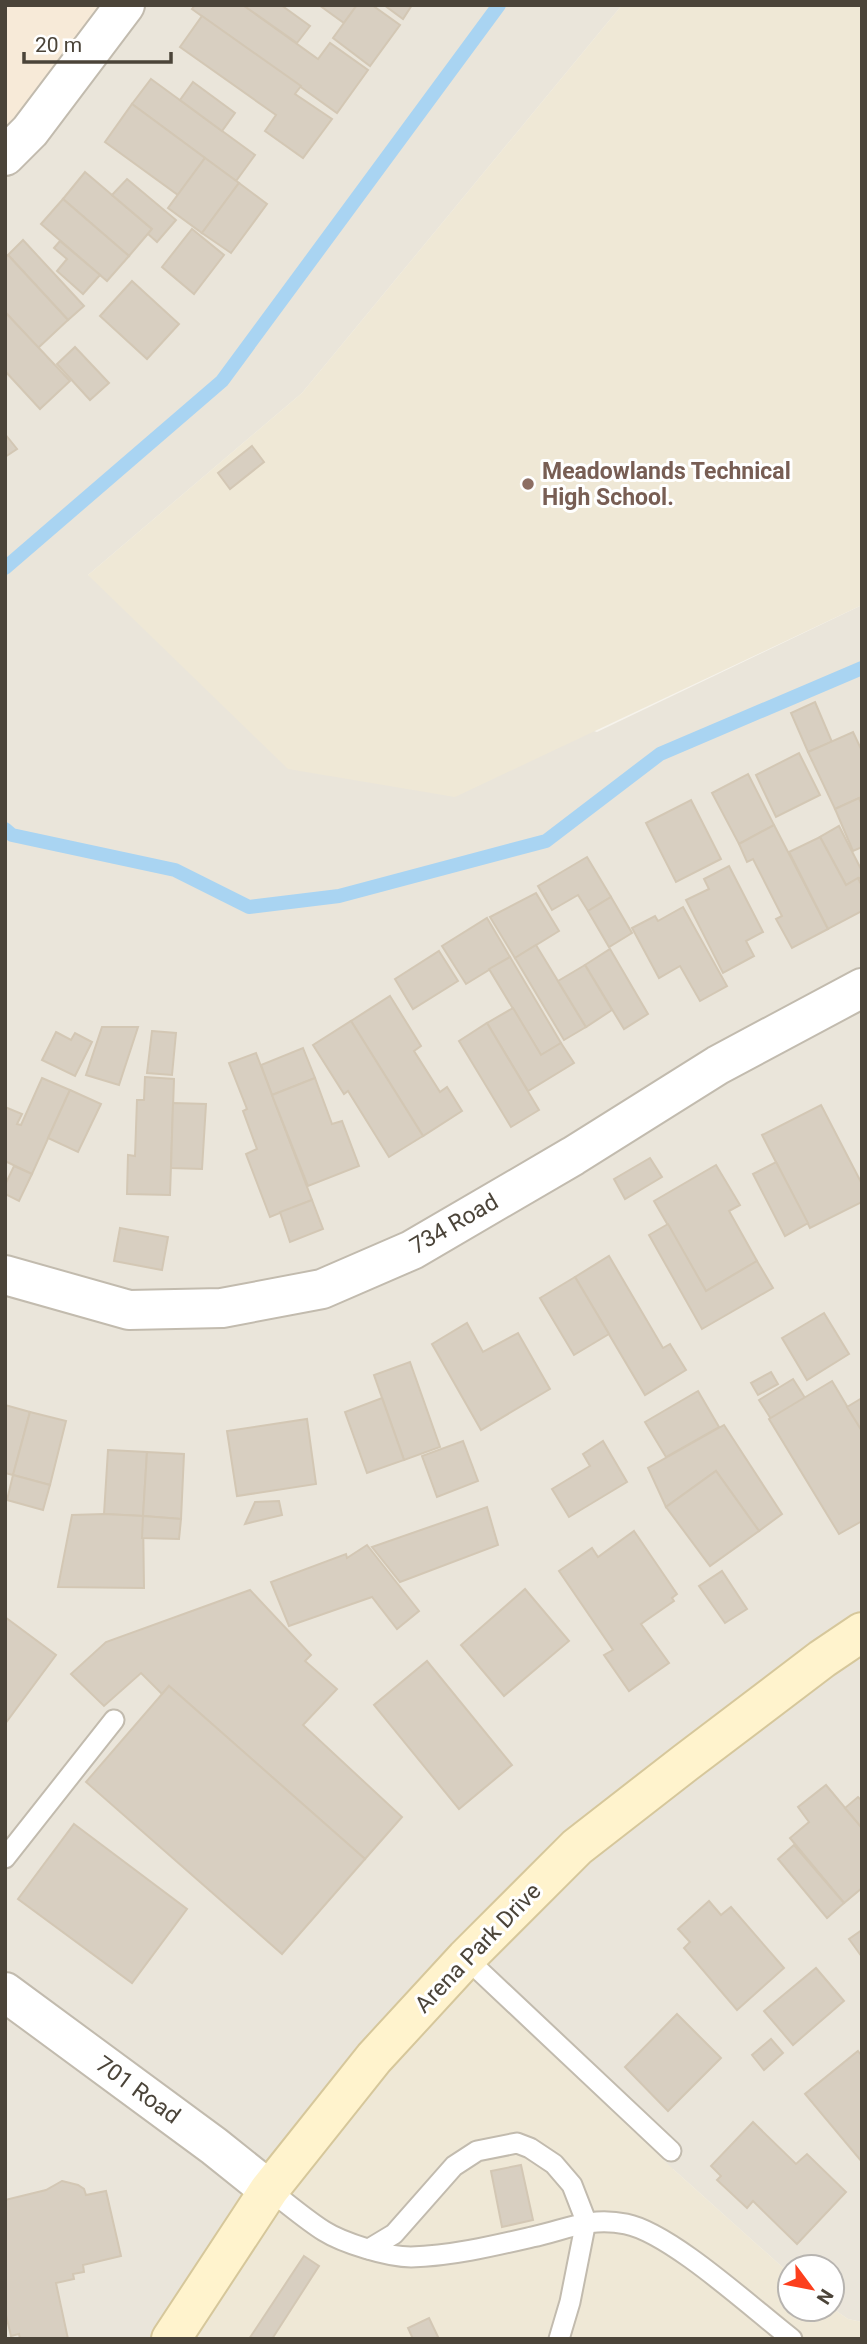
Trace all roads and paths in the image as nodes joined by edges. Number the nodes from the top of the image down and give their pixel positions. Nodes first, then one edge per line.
1 (125, 5) edge
2 (5, 156) edge
3 (862, 988) edge
4 (5, 1275) edge
5 (862, 1632) edge
6 (114, 1720) dead end
7 (5, 1858) edge
8 (466, 1958) junction
9 (5, 1992) edge
10 (671, 2151) dead end
11 (268, 2190) junction
12 (586, 2221) junction
13 (369, 2249) junction
14 (171, 2339) edge
15 (559, 2339) edge
16 (792, 2339) edge

1 - 2 street
3 - 4 street, 734 Road
5 - 8 street, Arena Park Drive
6 - 7 lane
8 - 10 lane
8 - 11 street, Arena Park Drive
9 - 11 street, 701 Road
11 - 13 lane
11 - 14 street, Arena Park Drive
12 - 13 lane
12 - 13 lane
12 - 15 lane
12 - 16 lane

